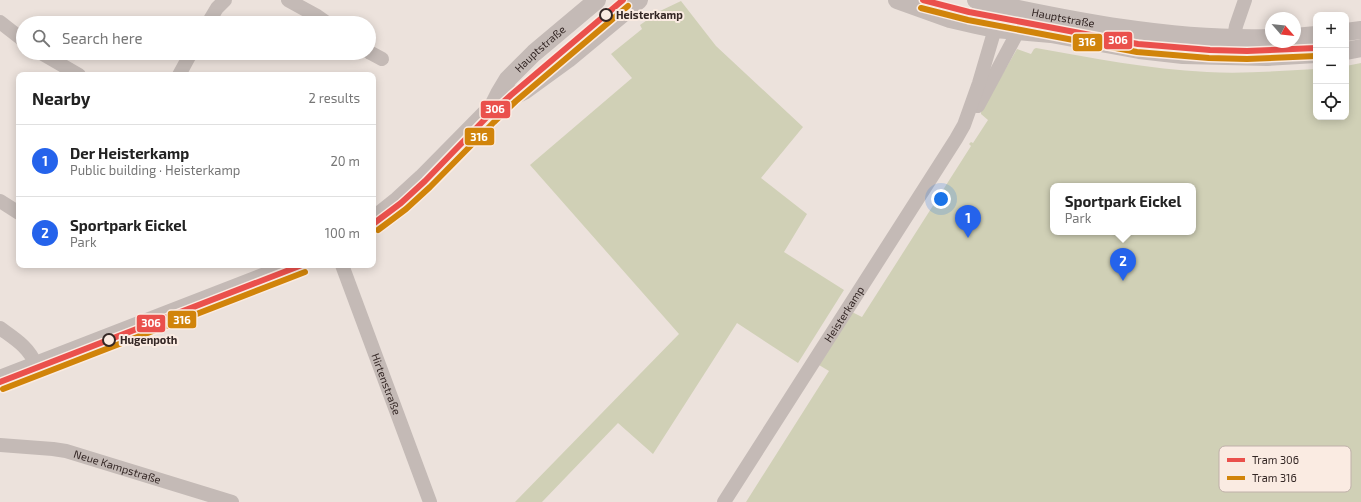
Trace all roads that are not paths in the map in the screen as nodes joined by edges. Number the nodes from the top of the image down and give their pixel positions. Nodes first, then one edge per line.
1 (225, 0) edge
2 (288, 0) edge
3 (597, 0) edge
4 (639, 0) edge
5 (897, 0) edge
6 (976, 0) edge
7 (1245, 0) edge
8 (1002, 5) junction
9 (1029, 11) junction
10 (212, 16) edge
11 (318, 16) edge
12 (0, 22) edge
13 (995, 29) junction
14 (1361, 30) edge
15 (1019, 32) junction
16 (1349, 32) edge
17 (16, 35) edge
18 (1313, 35) edge
19 (1301, 36) edge
20 (1234, 38) junction
21 (1265, 38) edge
22 (1361, 48) edge
23 (1349, 50) edge
24 (1313, 54) edge
25 (376, 56) edge
26 (382, 59) dead end
27 (53, 60) edge
28 (187, 60) edge
29 (74, 72) edge
30 (181, 72) edge
31 (493, 106) junction
32 (964, 125) junction
33 (0, 201) edge
34 (16, 211) edge
35 (376, 218) edge
36 (286, 268) edge
37 (343, 268) edge
38 (0, 328) edge
39 (36, 365) junction
40 (0, 378) edge
41 (0, 444) edge
42 (232, 502) edge
43 (430, 502) edge
44 (724, 502) edge

1 - 10 street
2 - 11 street
3 - 31 street, Hauptstraße
4 - 31 street, Hauptstraße
5 - 13 street, Hauptstraße
6 - 8 street, Hauptstraße
7 - 20 street
8 - 9 street, Hauptstraße
8 - 13 street, Heisterkamp
9 - 15 street, Heisterkamp
9 - 20 street, Hauptstraße
12 - 17 street
13 - 15 street, Hauptstraße
13 - 32 street, Heisterkamp
14 - 16 street
15 - 24 street, Hauptstraße
15 - 32 street, Heisterkamp
18 - 19 street
20 - 21 street, Hauptstraße
22 - 23 street
25 - 26 street
27 - 29 street
28 - 30 street
31 - 35 street, Hauptstraße
32 - 44 street, Heisterkamp
33 - 34 street
36 - 39 street
37 - 43 street, Hirtenstraße
38 - 39 street
39 - 40 street
41 - 42 street, Neue Kampstraße

